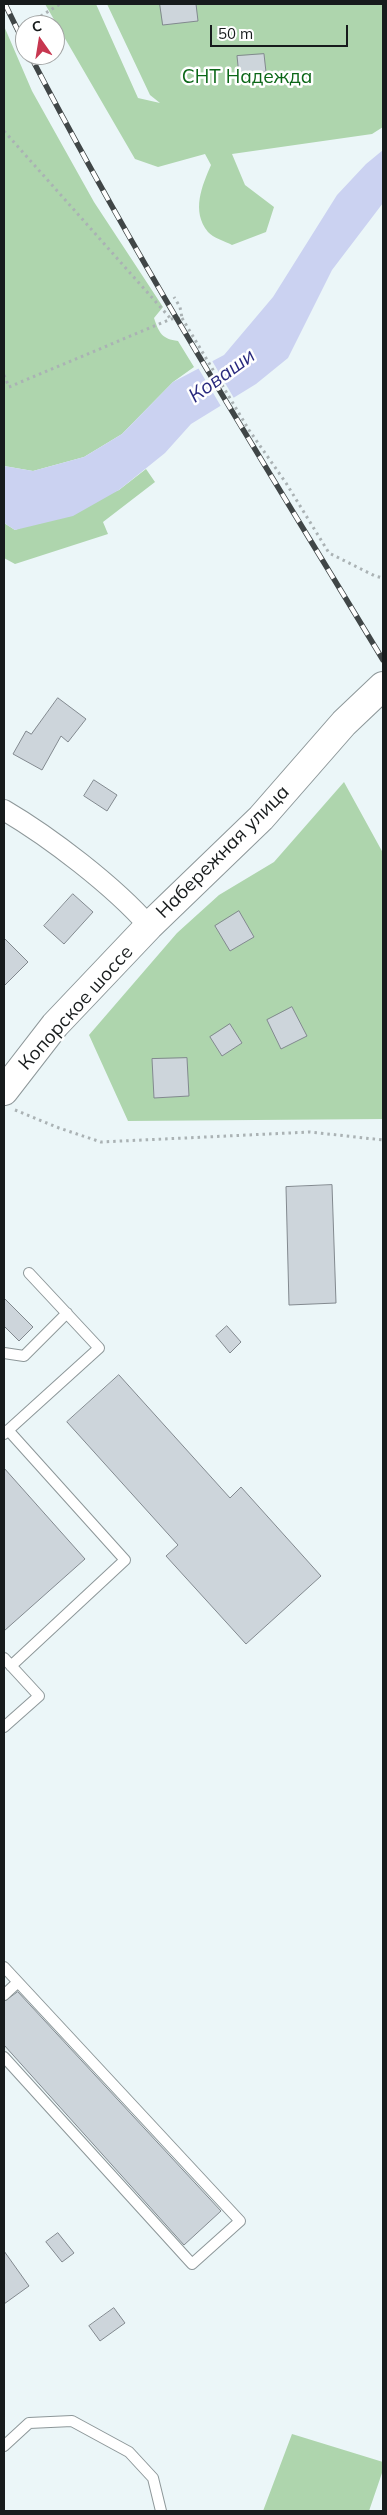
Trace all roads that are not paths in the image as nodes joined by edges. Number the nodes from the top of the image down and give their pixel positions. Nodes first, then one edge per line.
1 (383, 686) edge
2 (4, 810) edge
3 (149, 926) junction
4 (7, 1100) edge
5 (28, 1272) dead end
6 (67, 1313) junction
7 (4, 1353) edge
8 (6, 1432) edge
9 (7, 1662) edge
10 (4, 1727) edge
11 (4, 1966) edge
12 (18, 1982) junction
13 (4, 1995) edge
14 (4, 2057) edge
15 (4, 2446) edge
16 (161, 2511) edge

1 - 3 main road, Набережная улица
2 - 3 street, Набережная улица
3 - 4 main road, Копорское шоссе
5 - 6 lane
6 - 7 lane
6 - 8 lane
8 - 9 lane
9 - 10 lane
11 - 12 lane
12 - 13 lane
12 - 14 lane
15 - 16 lane

